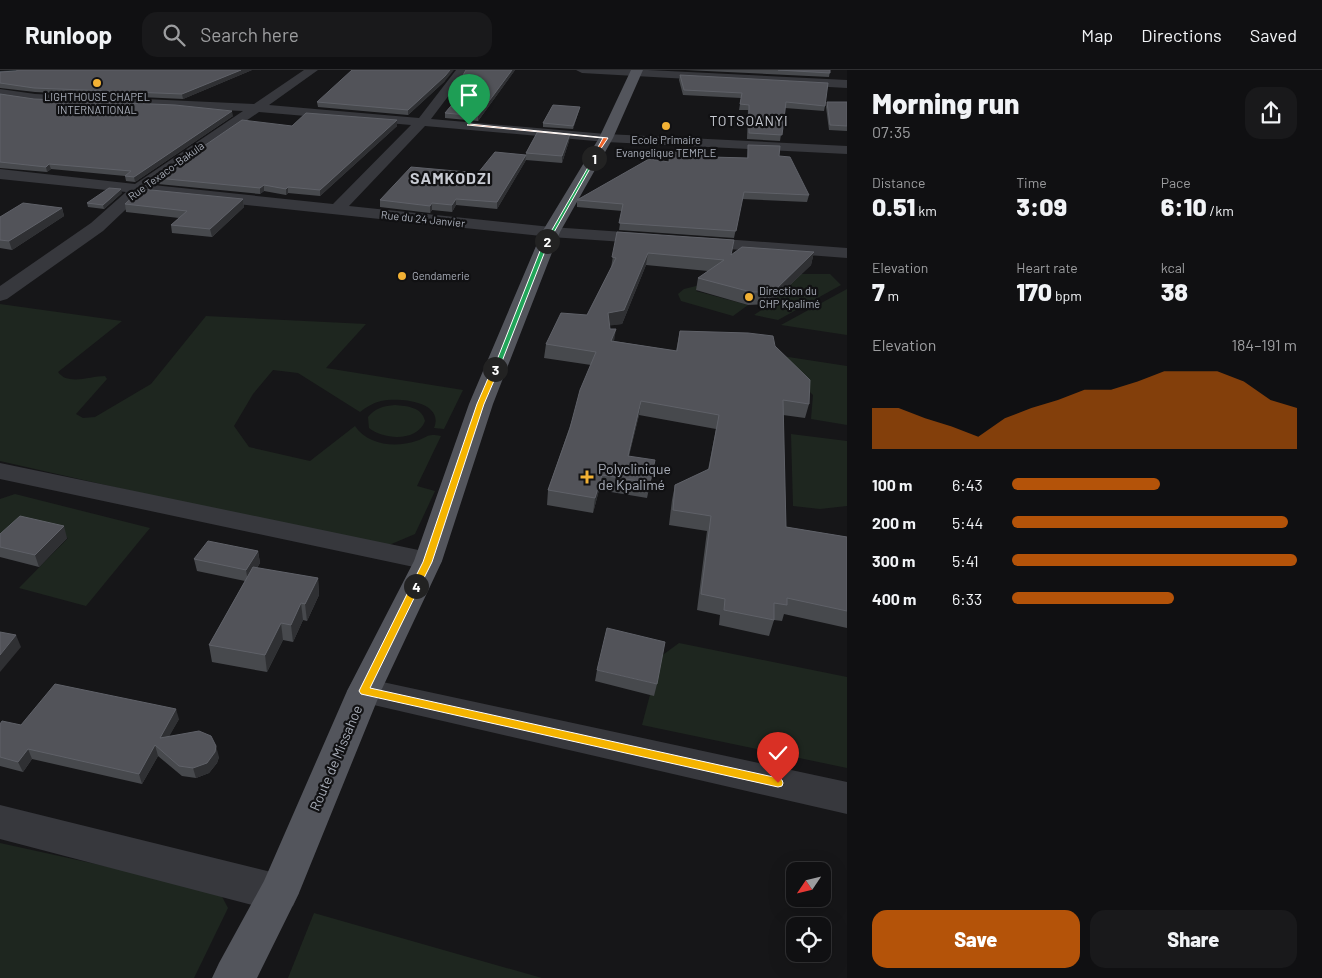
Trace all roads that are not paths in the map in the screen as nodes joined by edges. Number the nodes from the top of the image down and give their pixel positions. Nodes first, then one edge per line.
1 (312, 70) edge
2 (462, 70) edge
3 (582, 70) edge
4 (841, 70) edge
5 (636, 72) edge
6 (845, 84) edge
7 (0, 93) edge
8 (847, 98) edge
9 (256, 108) junction
10 (423, 121) junction
11 (606, 138) junction
12 (847, 150) edge
13 (0, 174) edge
14 (139, 188) junction
15 (336, 210) junction
16 (551, 232) junction
17 (847, 253) edge
18 (0, 276) edge
19 (21, 280) junction
20 (0, 295) edge
21 (5, 477) edge
22 (428, 562) junction
23 (364, 691) junction
24 (847, 798) edge
25 (0, 822) edge
26 (279, 892) junction
27 (234, 978) edge

1 - 9 street, Rue Texaco-Bakula
2 - 10 street
3 - 5 street
4 - 6 street
5 - 6 street
5 - 11 main road, Route de Missahoe
6 - 8 street
7 - 9 street
9 - 10 street
9 - 14 street, Rue Texaco-Bakula
10 - 11 street
10 - 15 street
11 - 12 street
11 - 16 main road, Route de Missahoe
13 - 14 street, Rue du 24 Janvier
14 - 15 street, Rue du 24 Janvier
14 - 19 street, Rue Texaco-Bakula
15 - 16 street, Rue du 24 Janvier
16 - 17 street, Rue du 24 Janvier
16 - 22 main road, Route de Missahoe
18 - 19 street
19 - 20 street, Rue Texaco-Bakula
21 - 22 street
22 - 23 main road, Route de Missahoe
23 - 24 street
23 - 26 main road, Route de Missahoe
25 - 26 street
26 - 27 main road, Route de Missahoe

